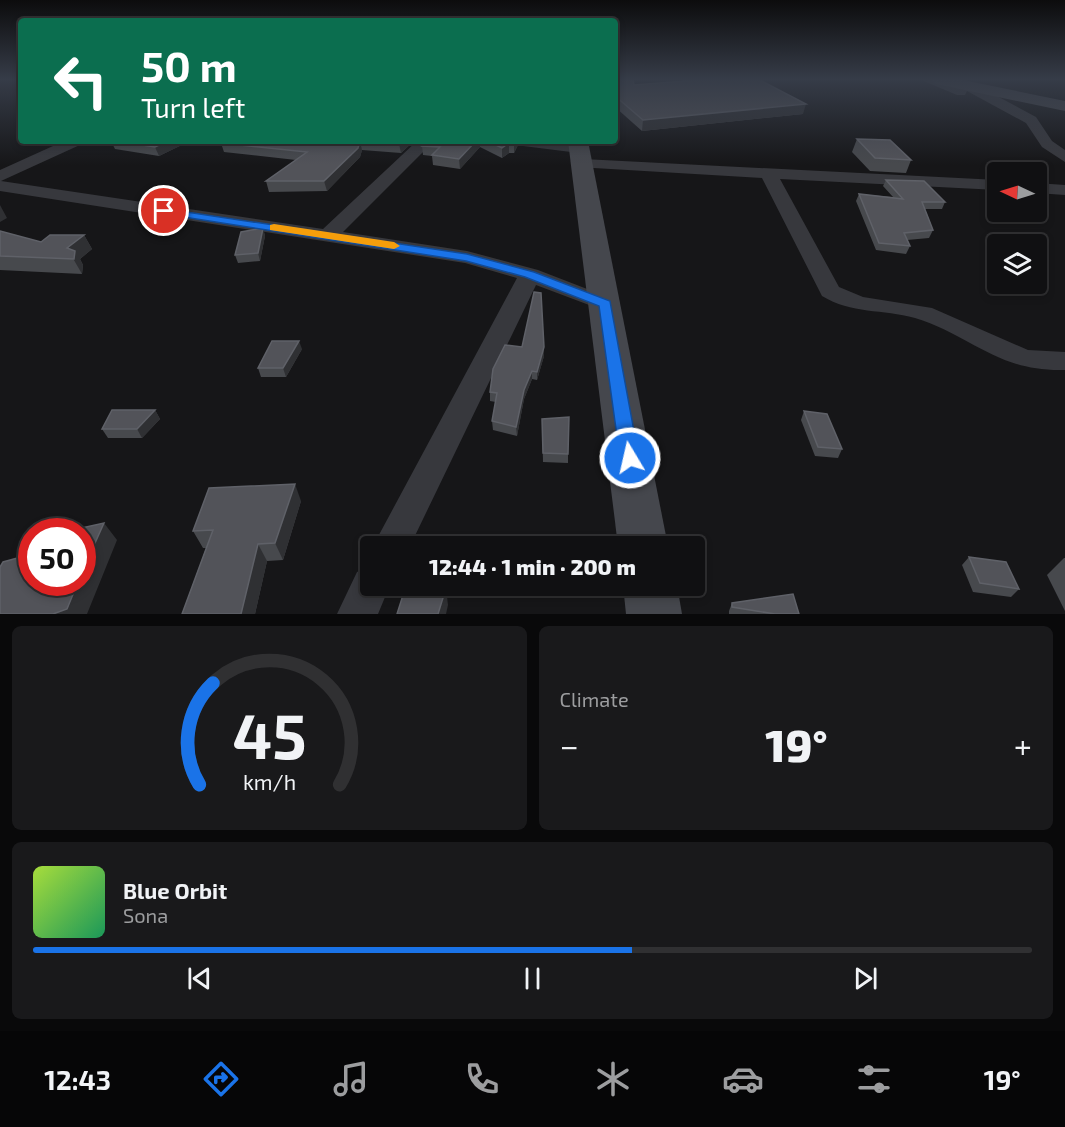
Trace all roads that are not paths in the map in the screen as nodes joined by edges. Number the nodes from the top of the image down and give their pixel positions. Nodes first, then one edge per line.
1 (1006, 108) edge
2 (69, 144) edge
3 (423, 144) edge
4 (540, 144) edge
5 (580, 151) edge
6 (1065, 157) edge
7 (768, 173) junction
8 (0, 176) edge
9 (987, 184) edge
10 (0, 186) edge
11 (1047, 189) edge
12 (1065, 190) edge
13 (327, 236) junction
14 (530, 274) junction
15 (605, 304) junction
16 (1065, 361) edge
17 (396, 536) edge
18 (642, 536) edge
19 (366, 596) edge
20 (652, 596) edge
21 (357, 614) edge
22 (654, 614) edge

1 - 6 street
2 - 8 street
3 - 13 street
4 - 5 street
5 - 7 street
5 - 15 main road
7 - 9 street
7 - 16 street
10 - 13 street
11 - 12 street
13 - 14 street
14 - 15 street
14 - 17 street
15 - 18 main road
19 - 21 street
20 - 22 main road

